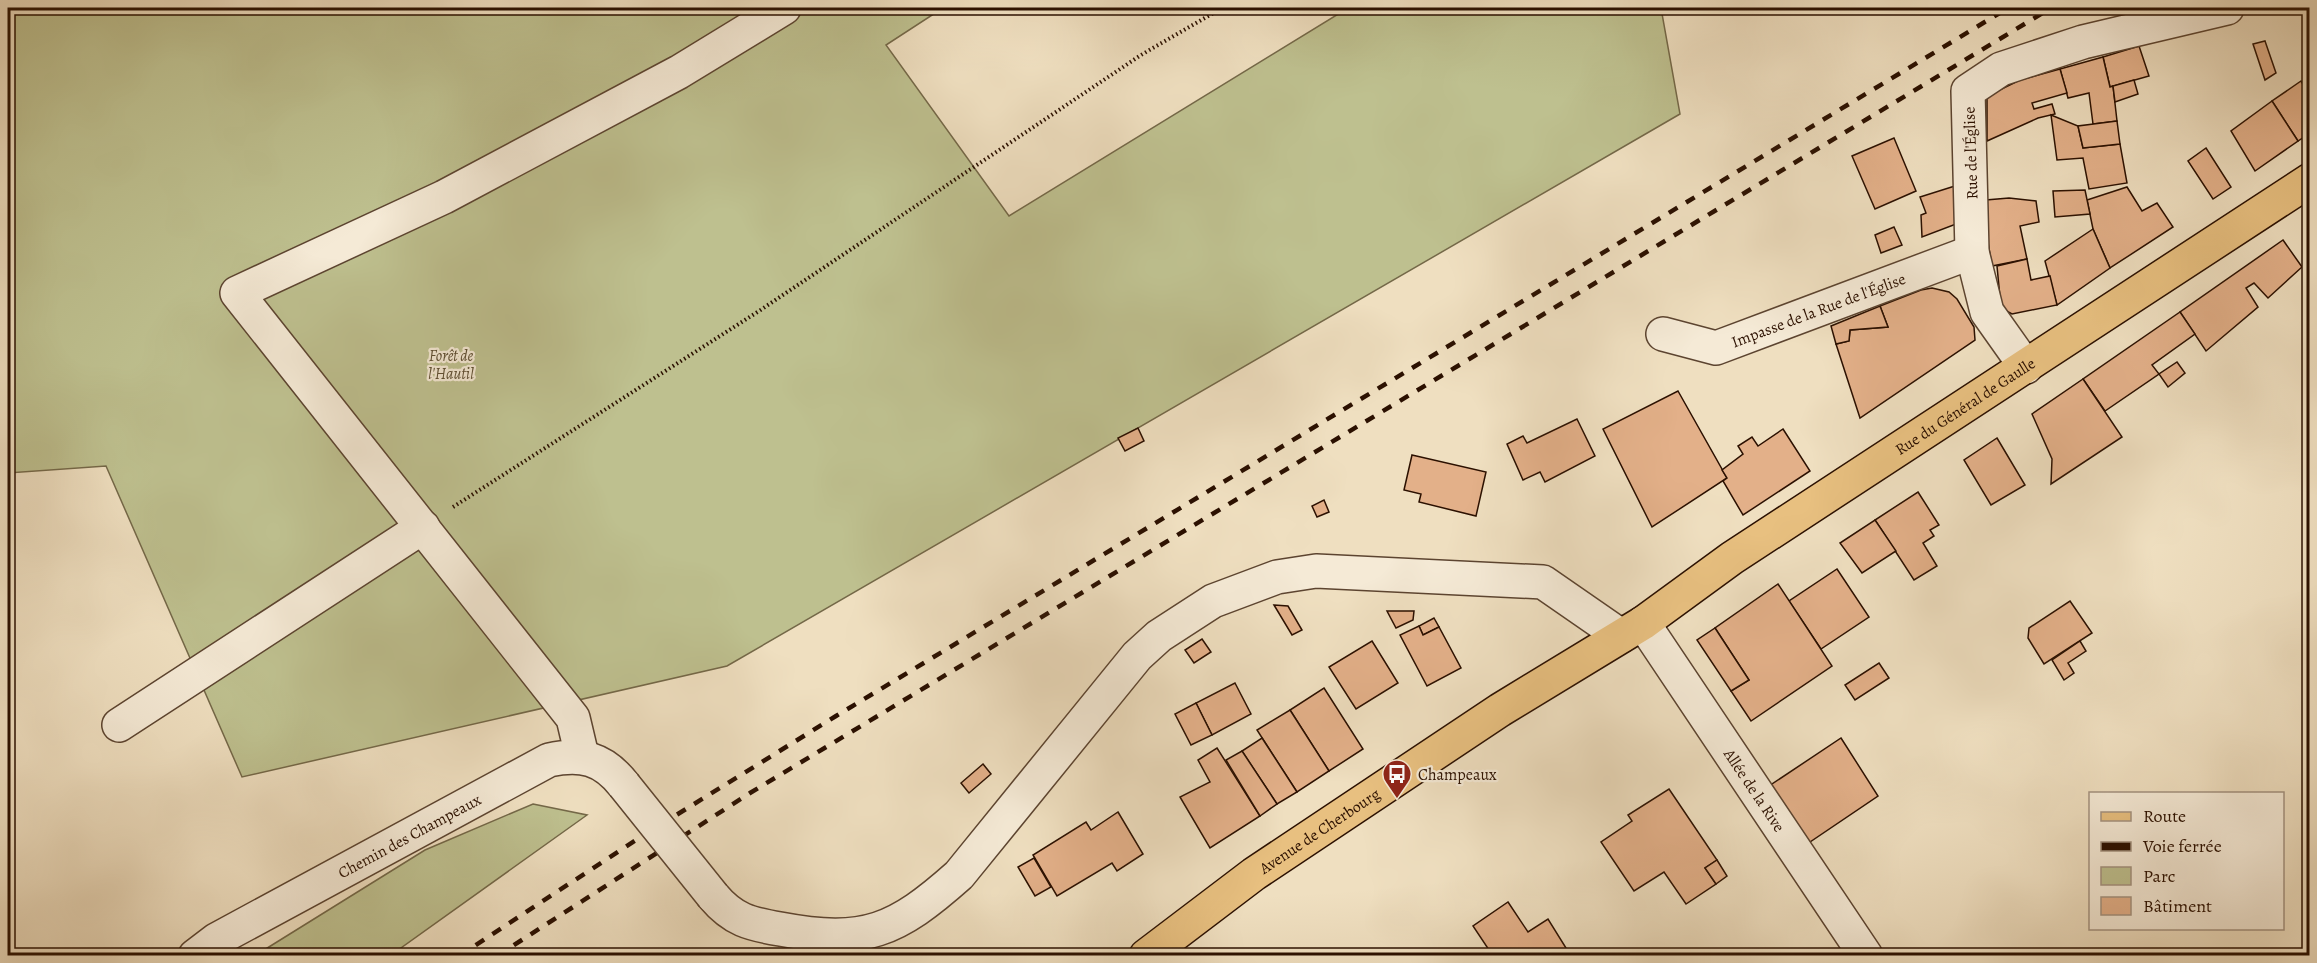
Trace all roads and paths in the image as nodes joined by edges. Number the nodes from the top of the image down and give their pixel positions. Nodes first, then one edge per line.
1 (784, 8) edge
2 (1222, 8) edge
3 (2227, 8) edge
4 (2310, 180) edge
5 (1972, 252) junction
6 (1663, 334) dead end
7 (2026, 366) junction
8 (423, 527) junction
9 (1632, 630) junction
10 (119, 725) dead end
11 (582, 756) junction
12 (195, 956) edge
13 (1146, 956) edge
14 (1866, 956) edge

1 - 8 street
2 - 8 path
3 - 5 street, Rue de l'Église
4 - 7 main road, Rue du Général de Gaulle
5 - 6 street, Impasse de la Rue de l'Église
5 - 7 street, Rue de l'Église
7 - 9 main road, Rue du Général de Gaulle
8 - 10 street
8 - 11 street
9 - 11 street, bridge
9 - 13 main road, Avenue de Cherbourg
9 - 14 street, Allée de la Rive
11 - 12 street, Chemin des Champeaux

